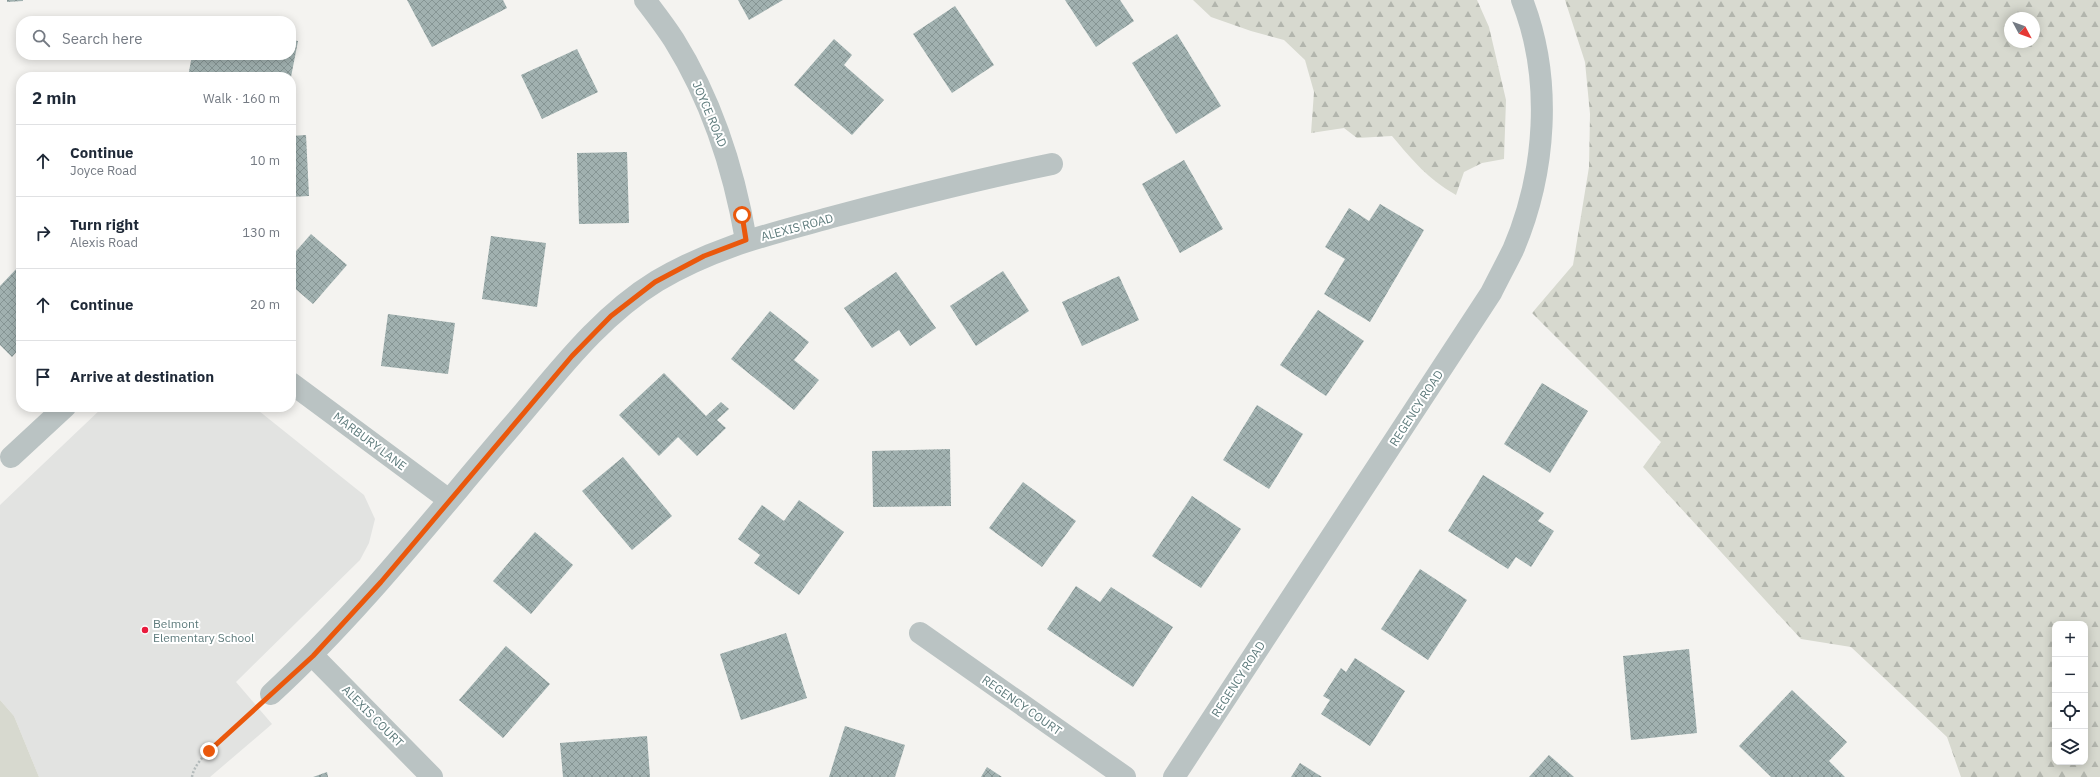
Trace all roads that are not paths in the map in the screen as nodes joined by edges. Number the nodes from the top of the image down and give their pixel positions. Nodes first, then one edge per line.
1 (645, 0) edge
2 (1522, 0) edge
3 (1052, 164) dead end
4 (746, 240) junction
5 (296, 387) edge
6 (59, 412) edge
7 (11, 456) dead end
8 (449, 500) junction
9 (920, 633) dead end
10 (313, 656) junction
11 (271, 694) road end
12 (432, 777) edge
13 (1125, 777) edge
14 (1174, 777) edge

1 - 4 street, JOYCE ROAD
2 - 14 street, REGENCY ROAD
3 - 4 street, ALEXIS ROAD
4 - 8 street, ALEXIS ROAD
5 - 8 street, MARBURY LANE
6 - 7 street
8 - 10 street, ALEXIS ROAD
9 - 13 street, REGENCY COURT
10 - 11 street, ALEXIS ROAD
10 - 12 street, ALEXIS COURT

